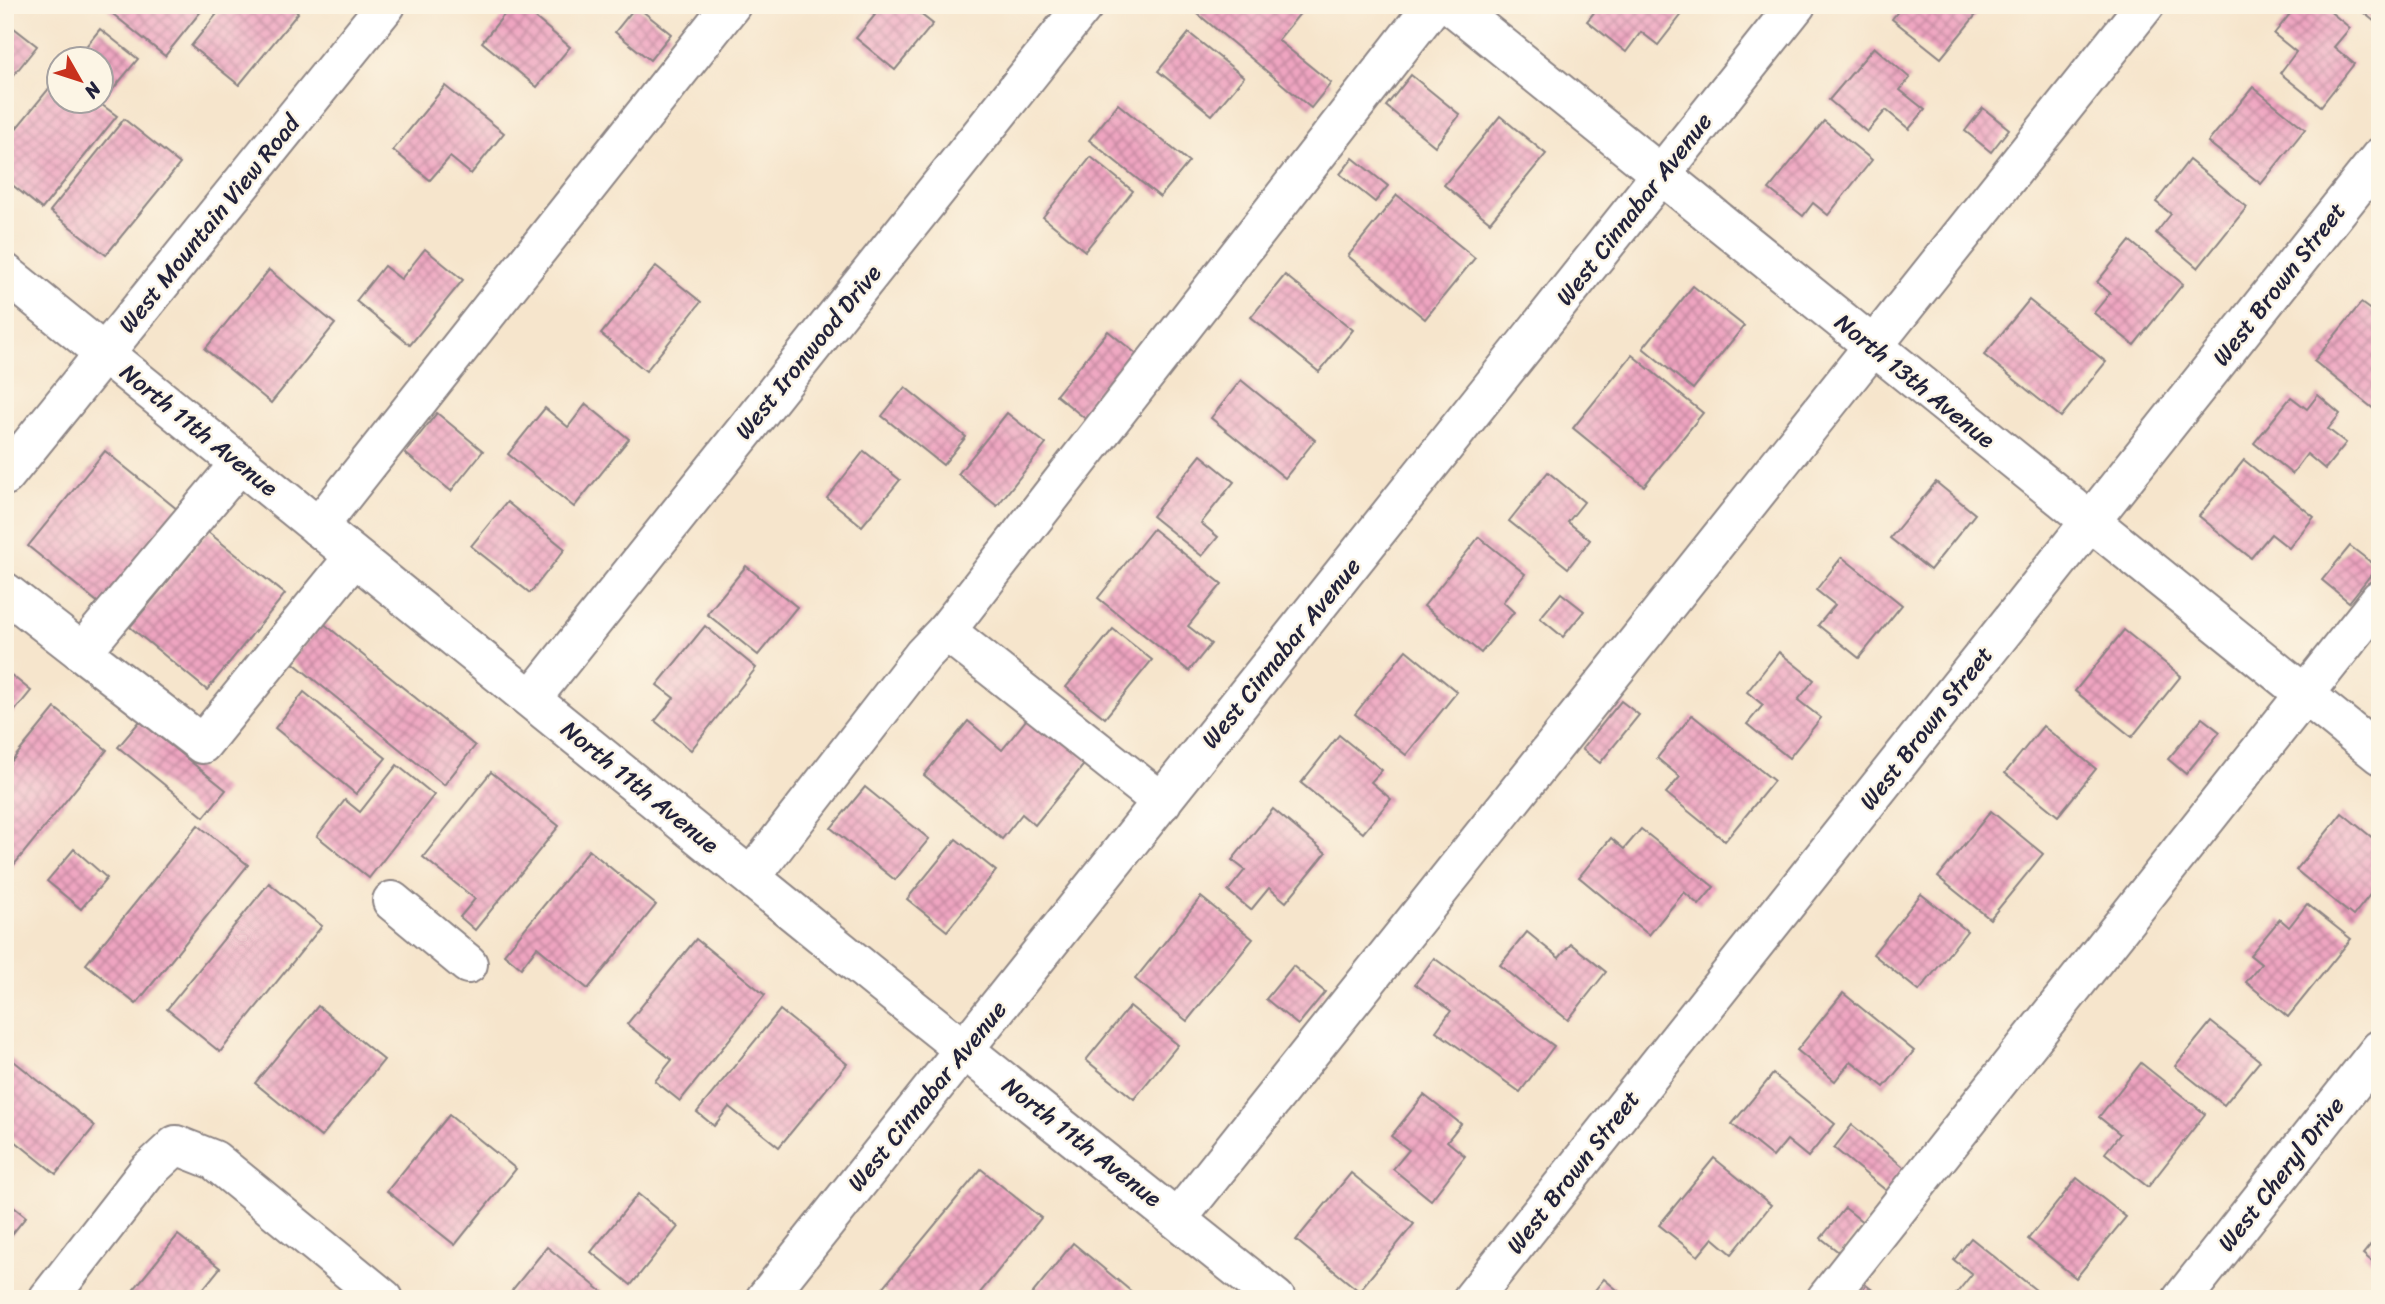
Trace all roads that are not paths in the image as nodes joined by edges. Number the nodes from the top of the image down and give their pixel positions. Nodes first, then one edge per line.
1 (386, 5) edge
2 (731, 5) edge
3 (1084, 5) edge
4 (1433, 5) edge
5 (1451, 5) edge
6 (1796, 5) edge
7 (2145, 5) edge
8 (2380, 157) edge
9 (1662, 175) junction
10 (5, 273) edge
11 (1872, 348) junction
12 (105, 353) junction
13 (240, 463) junction
14 (5, 476) edge
15 (2091, 521) junction
16 (318, 527) junction
17 (354, 557) junction
18 (5, 592) edge
19 (2380, 599) edge
20 (946, 631) junction
21 (82, 652) junction
22 (2304, 695) junction
23 (532, 698) junction
24 (2380, 755) edge
25 (1162, 802) junction
26 (751, 877) junction
27 (392, 901) dead end
28 (468, 964) dead end
29 (2380, 1049) edge
30 (964, 1050) junction
31 (1178, 1218) junction
32 (48, 1299) edge
33 (384, 1299) edge
34 (765, 1299) edge
35 (1276, 1299) edge
36 (1472, 1299) edge
37 (1826, 1299) edge
38 (2182, 1299) edge

1 - 12 street, West Mountain View Road
2 - 16 street
3 - 23 street, West Ironwood Drive
4 - 20 street
5 - 9 street, North 13th Avenue
6 - 9 street, West Cinnabar Avenue
7 - 11 street
8 - 15 street, West Brown Street
9 - 11 street, North 13th Avenue
9 - 25 street, West Cinnabar Avenue
10 - 12 street, North 11th Avenue
11 - 15 street, North 13th Avenue
11 - 31 street
12 - 13 street, North 11th Avenue
12 - 14 street, West Mountain View Road
13 - 16 street, North 11th Avenue
13 - 21 street
15 - 22 street, North 13th Avenue
15 - 36 street, West Brown Street
16 - 17 street, North 11th Avenue
17 - 21 street
17 - 23 street, North 11th Avenue
18 - 21 street
19 - 22 street
20 - 25 street
20 - 26 street
22 - 24 street, North 13th Avenue
22 - 37 street
23 - 26 street, North 11th Avenue
25 - 30 street, West Cinnabar Avenue
26 - 30 street, North 11th Avenue
27 - 28 street
29 - 38 street, West Cheryl Drive
30 - 31 street, North 11th Avenue
30 - 34 street, West Cinnabar Avenue
31 - 35 street, North 11th Avenue
32 - 33 street

